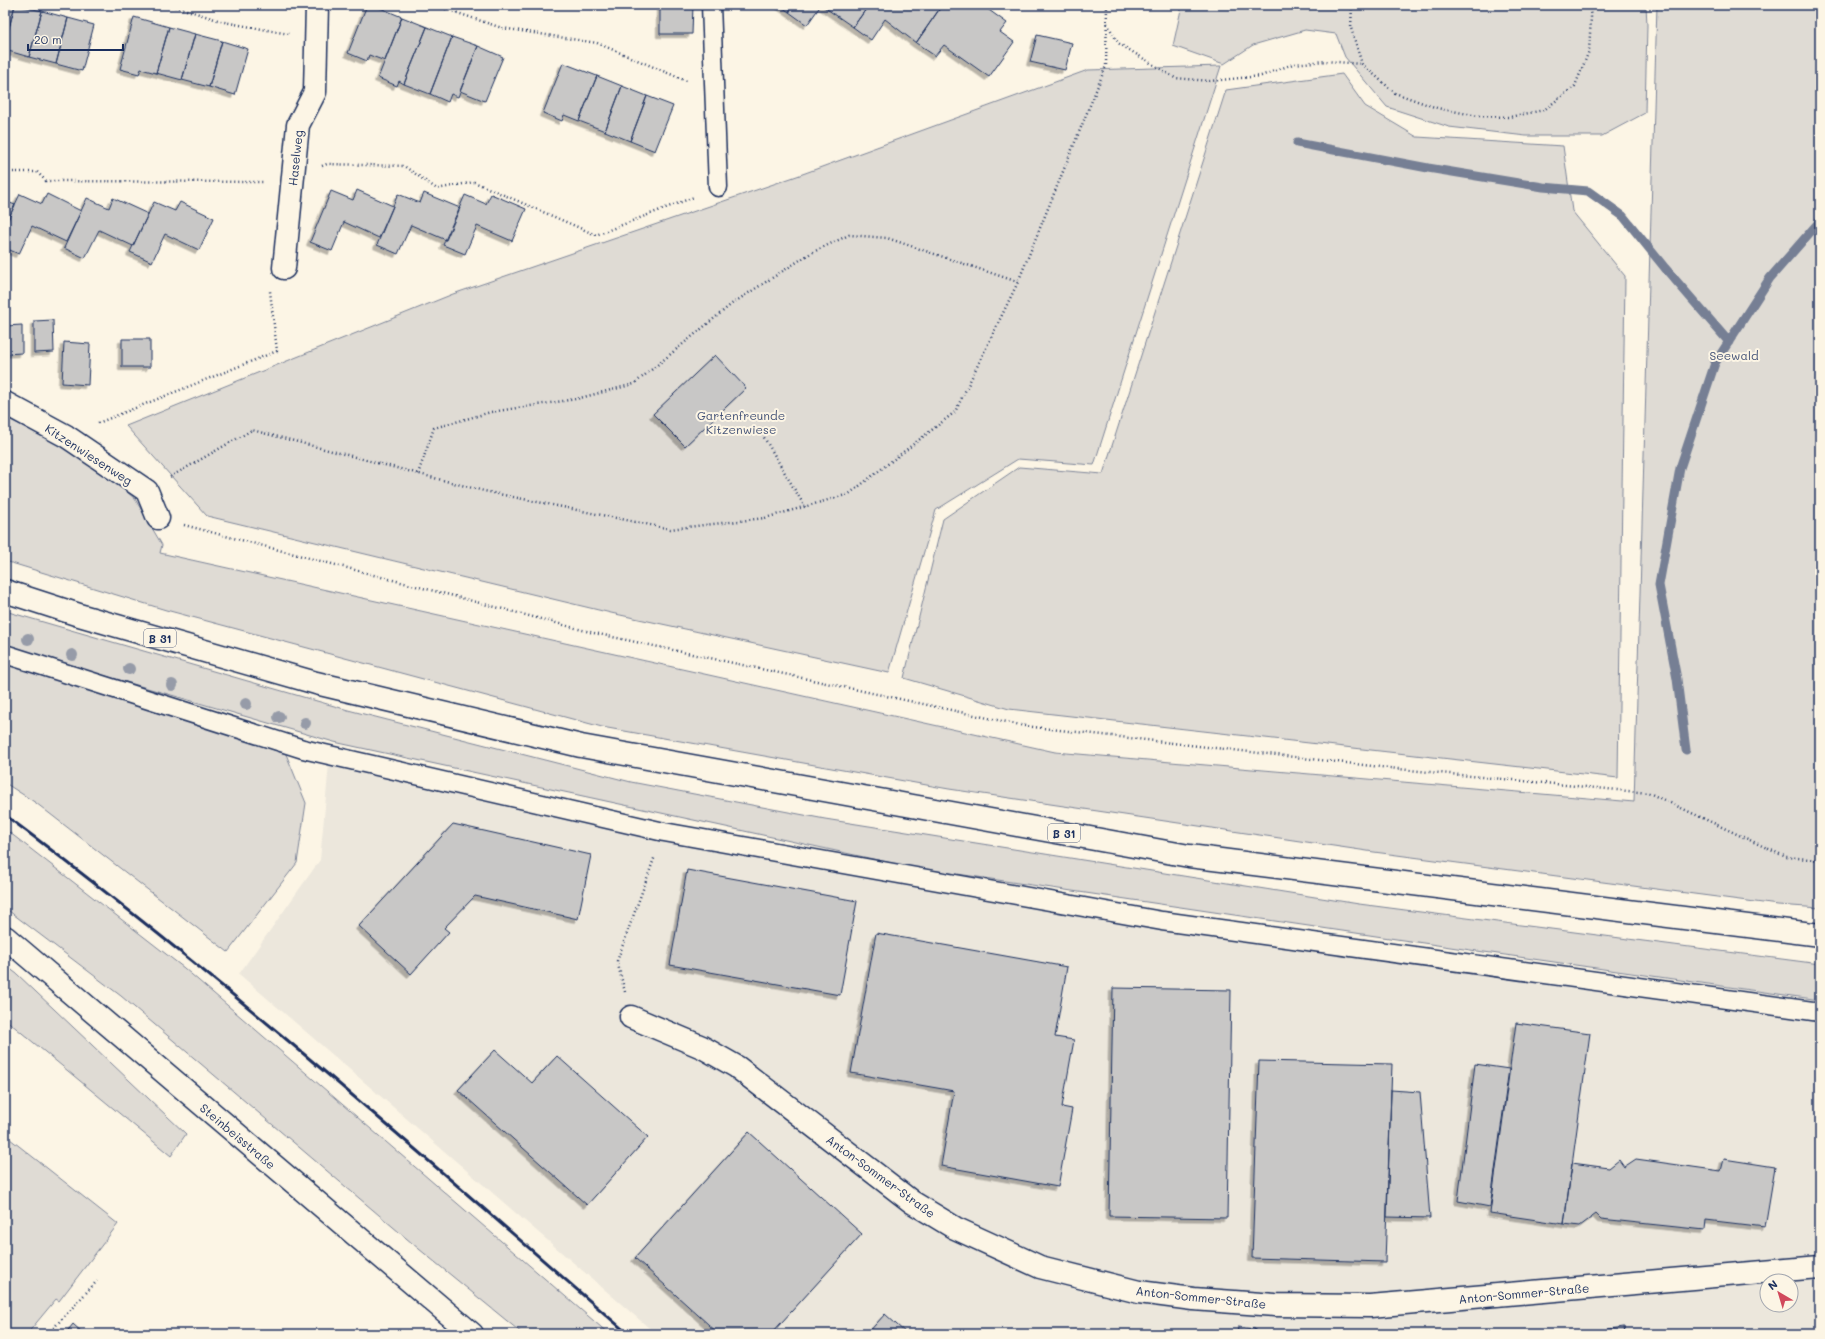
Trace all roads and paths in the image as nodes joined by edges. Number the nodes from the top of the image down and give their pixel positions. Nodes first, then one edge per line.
1 (172, 5) edge
2 (317, 5) edge
3 (434, 5) edge
4 (711, 5) edge
5 (1107, 5) edge
6 (1352, 5) edge
7 (1589, 5) edge
8 (1107, 23) junction
9 (316, 39) junction
10 (1362, 64) junction
11 (714, 93) junction
12 (5, 172) edge
13 (292, 182) junction
14 (718, 187) joint
15 (284, 268) joint
16 (1018, 282) junction
17 (5, 403) edge
18 (762, 434) dead end
19 (66, 436) junction
20 (418, 474) junction
21 (147, 491) junction
22 (805, 507) junction
23 (158, 518) joint
24 (5, 591) edge
25 (5, 654) edge
26 (664, 832) junction
27 (1820, 860) edge
28 (1820, 935) edge
29 (5, 937) edge
30 (1820, 1012) edge
31 (631, 1017) joint
32 (1820, 1267) edge
33 (97, 1281) dead end
34 (48, 1334) edge
35 (472, 1334) edge

1 - 9 path
2 - 9 street, Haselweg
3 - 11 path
4 - 11 lane
5 - 8 path
6 - 10 path
7 - 10 path
8 - 10 path
8 - 16 path
9 - 13 street, Haselweg
11 - 14 lane
12 - 13 path
13 - 14 path
13 - 15 street, Haselweg
15 - 19 path
16 - 20 path
16 - 22 path
17 - 19 street, Kitzenwiesenweg
18 - 22 path
19 - 21 street, Kitzenwiesenweg
20 - 21 path
20 - 22 path
21 - 23 street, Kitzenwiesenweg
23 - 27 path
24 - 28 street, B 31
25 - 26 lane
26 - 30 lane
26 - 31 path
29 - 35 street, Steinbeisstraße
31 - 32 street, Anton-Sommer-Straße
33 - 34 path

